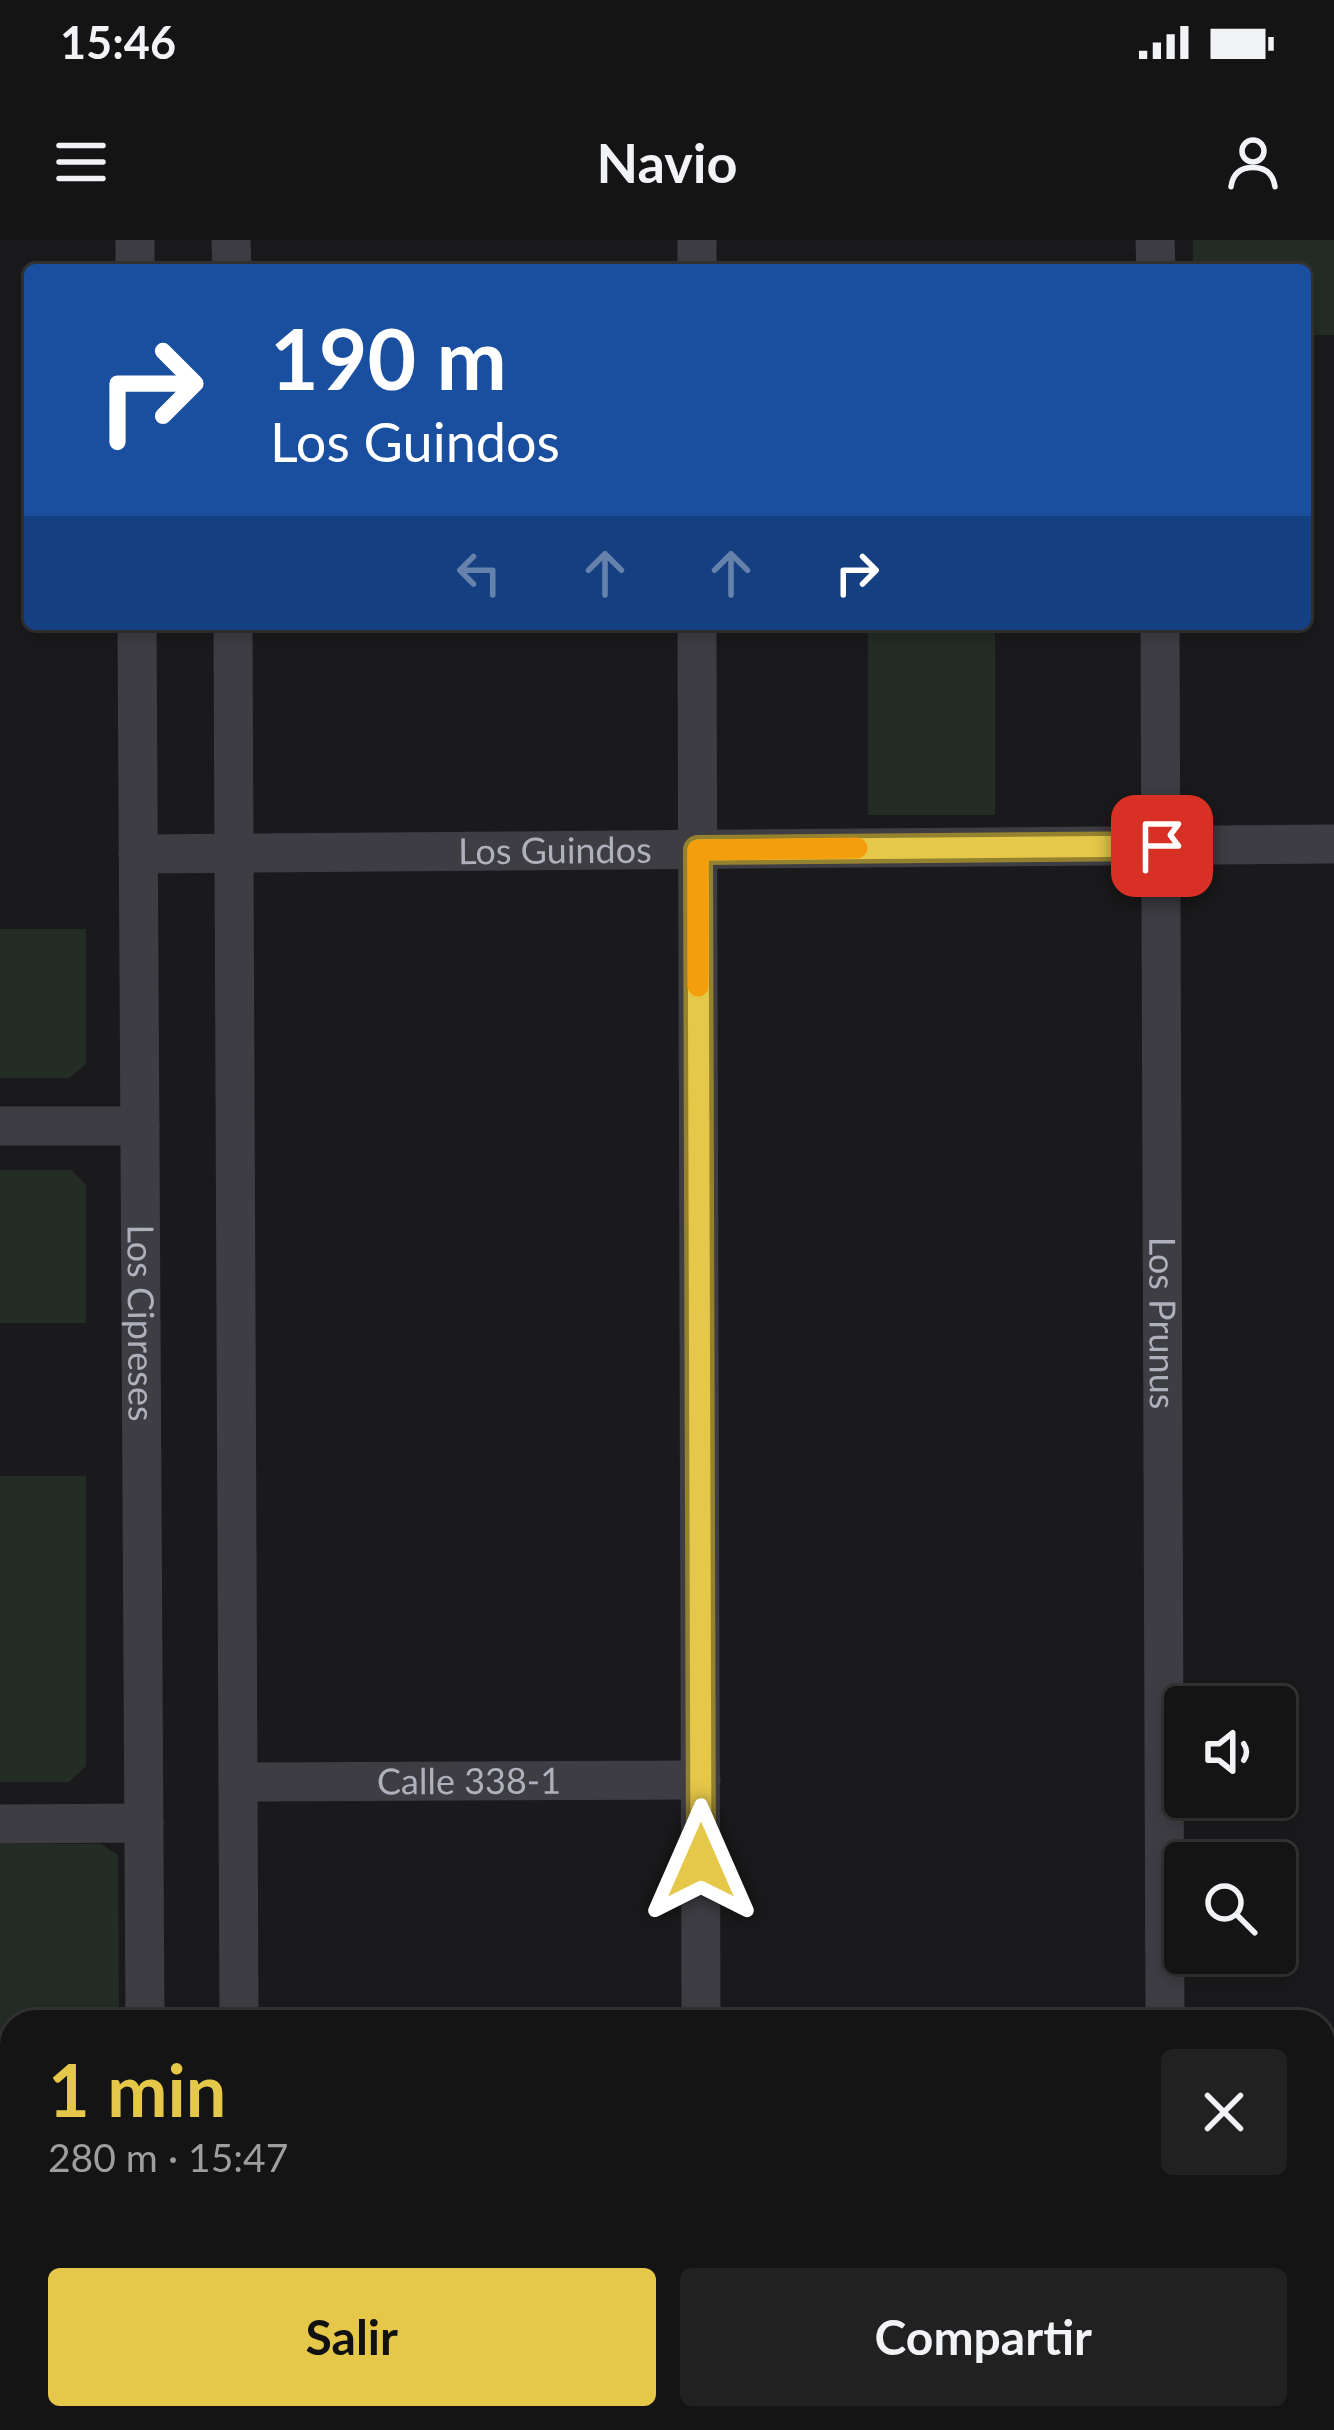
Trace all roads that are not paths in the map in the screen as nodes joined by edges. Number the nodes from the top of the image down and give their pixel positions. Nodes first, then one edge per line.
1 (137, 630) edge
2 (233, 630) edge
3 (698, 630) edge
4 (1160, 630) edge
5 (1334, 844) edge
6 (1162, 846) junction
7 (698, 850) junction
8 (138, 854) junction
9 (235, 854) junction
10 (0, 1126) edge
11 (140, 1126) junction
12 (701, 1780) junction
13 (238, 1782) junction
14 (144, 1823) junction
15 (0, 1824) edge
16 (145, 2010) edge
17 (239, 2010) edge
18 (701, 2010) edge
19 (1165, 2010) edge

1 - 8 street, Los Cipreses
2 - 9 street
3 - 7 street
4 - 6 street, Los Prunus
5 - 6 street, Los Guindos
6 - 7 street, Los Guindos
6 - 19 street, Los Prunus
7 - 9 street, Los Guindos
7 - 12 street
8 - 9 street, Los Guindos
8 - 11 street, Los Cipreses
9 - 13 street
10 - 11 street
11 - 14 street, Los Cipreses
12 - 13 street, Calle 338-1
12 - 18 street
13 - 17 street
14 - 15 street
14 - 16 street, Los Cipreses

